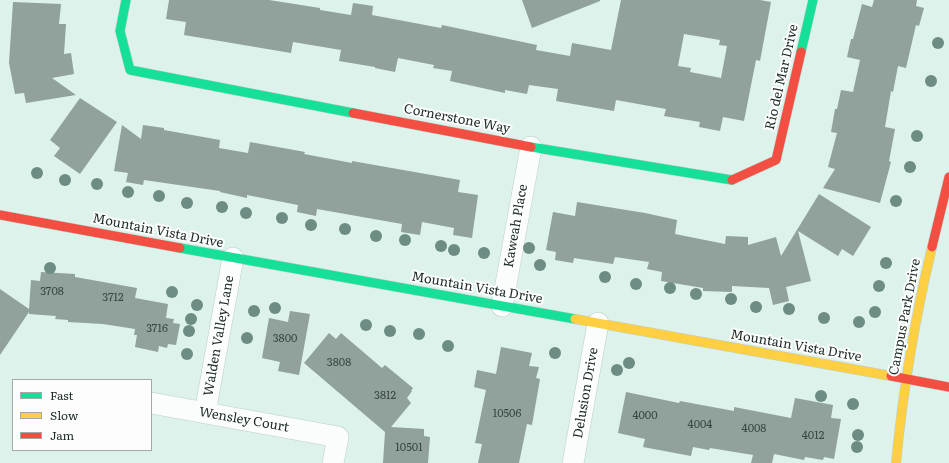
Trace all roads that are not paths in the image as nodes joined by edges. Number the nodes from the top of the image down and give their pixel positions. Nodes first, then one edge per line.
1 (126, 0) edge
2 (813, 0) edge
3 (531, 147) junction
4 (776, 160) joint
5 (949, 177) edge
6 (0, 215) edge
7 (233, 258) junction
8 (502, 306) junction
9 (598, 323) junction
10 (906, 379) junction
11 (949, 387) edge
12 (152, 403) edge
13 (206, 413) junction
14 (333, 463) edge
15 (573, 463) edge
16 (896, 463) edge

1 - 3 street, Cornerstone Way
2 - 4 street, Rio del Mar Drive
3 - 4 street, Cornerstone Way
3 - 8 street, Kaweah Place
5 - 10 street, Campus Park Drive
6 - 7 street, Mountain Vista Drive
7 - 8 street, Mountain Vista Drive
7 - 13 street, Walden Valley Lane
8 - 9 street, Mountain Vista Drive
9 - 10 street, Mountain Vista Drive
9 - 15 street, Delusion Drive
10 - 11 street, Mountain Vista Drive
10 - 16 street, Campus Park Drive
12 - 13 street, Wensley Court
13 - 14 street, Wensley Court

